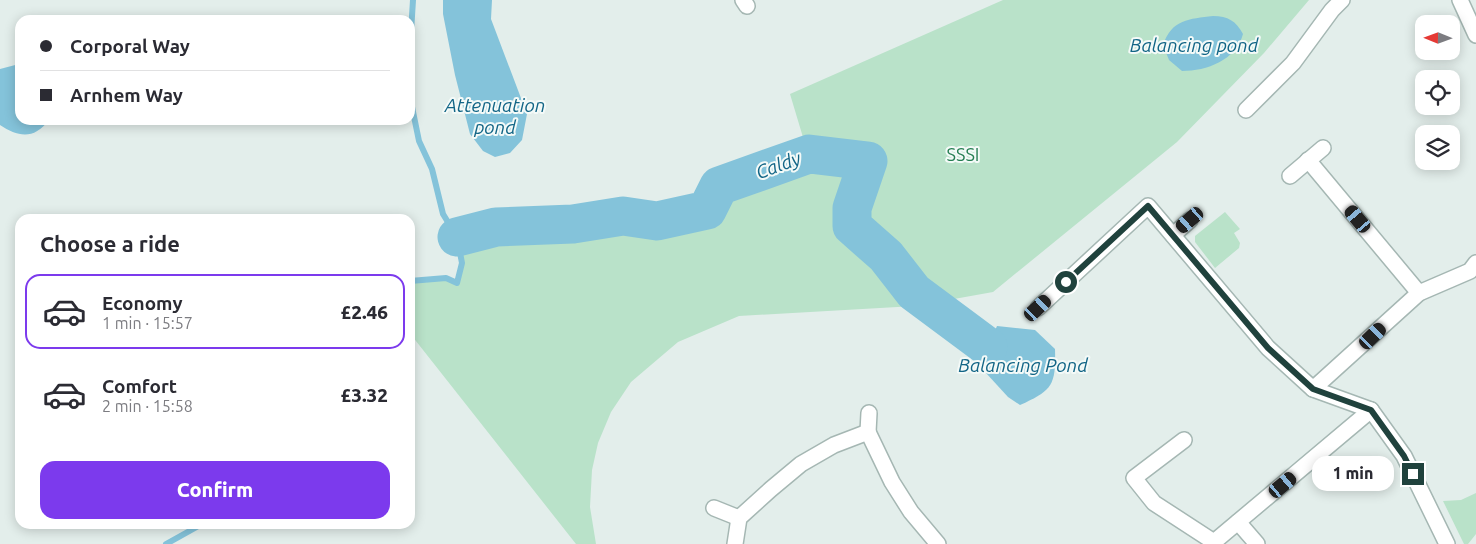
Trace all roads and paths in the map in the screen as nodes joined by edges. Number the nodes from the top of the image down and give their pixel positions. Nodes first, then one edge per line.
1 (1342, 0) edge
2 (1460, 0) edge
3 (1476, 35) edge
4 (1246, 110) dead end
5 (1323, 148) dead end
6 (1308, 160) junction
7 (1290, 176) dead end
8 (1190, 220) dead end
9 (1173, 235) junction
10 (1476, 263) edge
11 (1419, 292) junction
12 (1038, 308) dead end
13 (1313, 389) junction
14 (1371, 410) junction
15 (869, 413) dead end
16 (868, 432) junction
17 (1184, 440) dead end
18 (714, 508) dead end
19 (739, 518) junction
20 (1238, 522) junction
21 (735, 544) edge
22 (938, 544) edge
23 (1257, 544) edge
24 (1447, 544) edge

1 - 4 street
2 - 3 street
5 - 6 street
6 - 7 street
6 - 11 street
8 - 9 street
9 - 12 street
9 - 13 street
10 - 11 street
11 - 13 street
13 - 14 street
14 - 20 street
14 - 24 street
15 - 16 street
16 - 19 street
16 - 22 street
17 - 20 street
18 - 19 street
19 - 21 street
20 - 23 street

